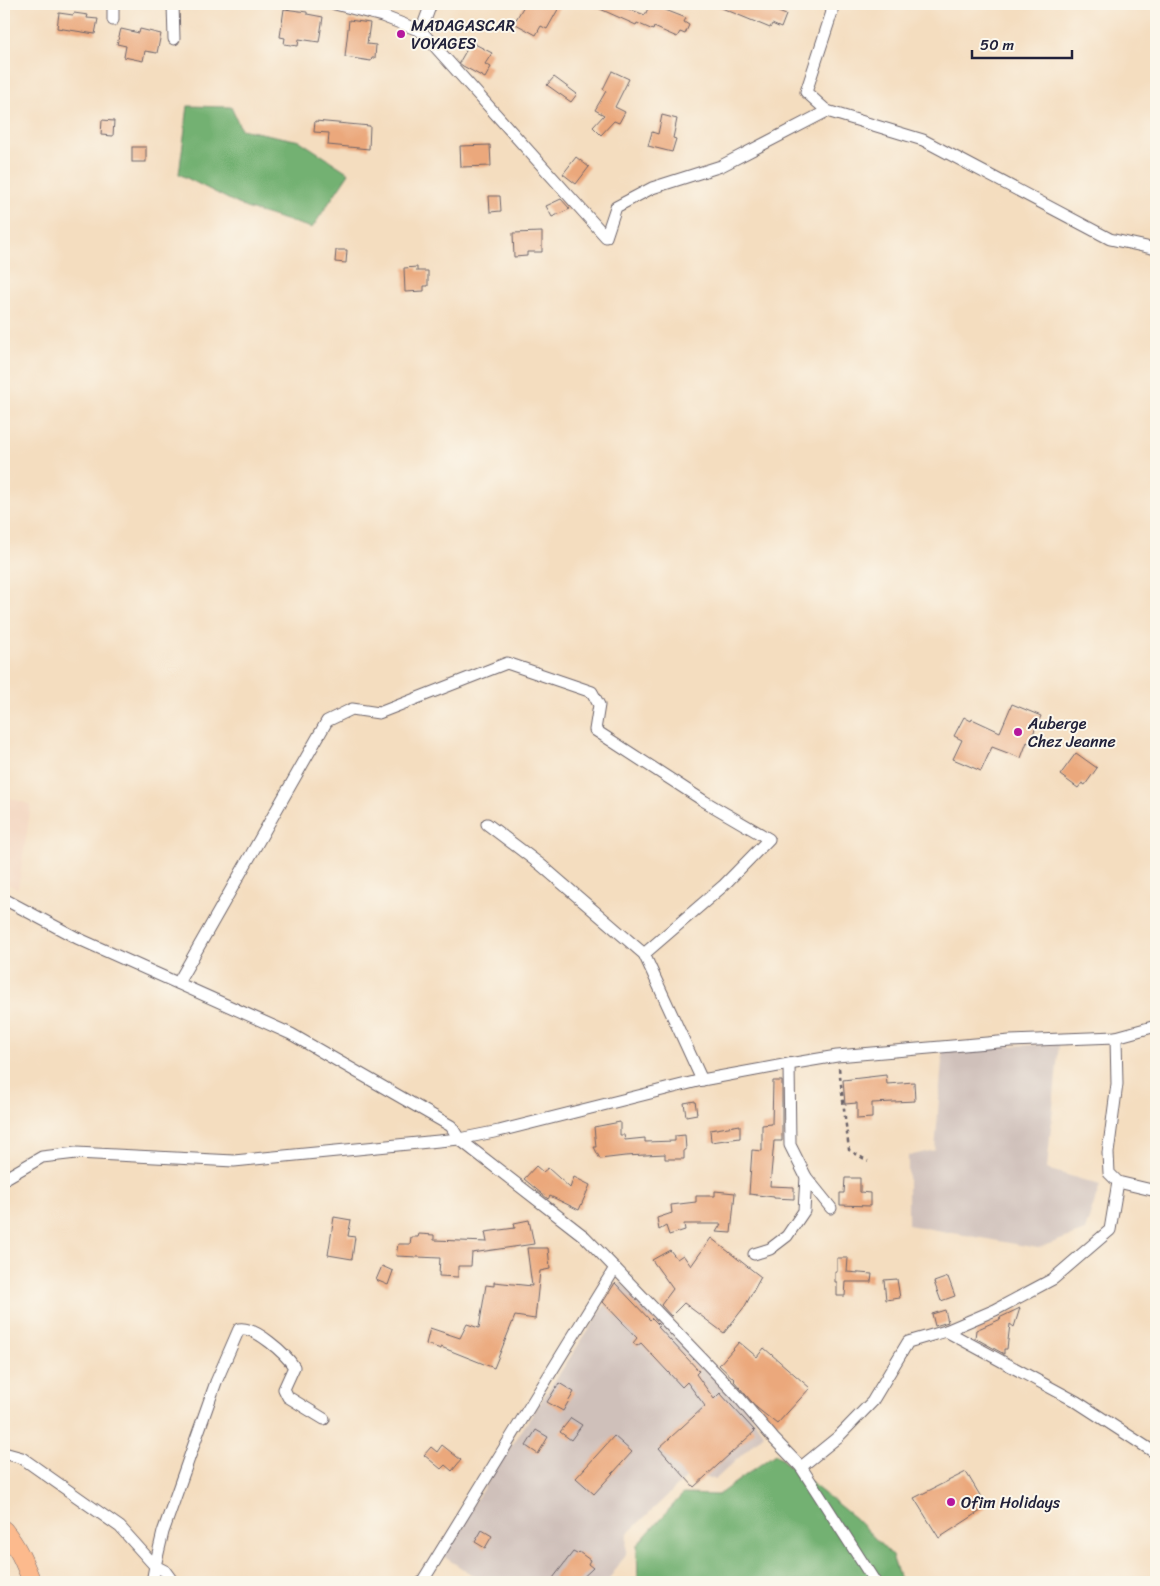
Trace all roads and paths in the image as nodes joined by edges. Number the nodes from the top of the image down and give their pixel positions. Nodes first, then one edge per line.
1 (113, 4) edge
2 (173, 4) edge
3 (335, 4) edge
4 (430, 4) edge
5 (830, 4) edge
6 (113, 20) dead end
7 (421, 31) junction
8 (174, 38) dead end
9 (827, 112) junction
10 (1156, 249) edge
11 (487, 824) dead end
12 (4, 899) edge
13 (644, 954) junction
14 (178, 983) junction
15 (1156, 1026) edge
16 (1116, 1036) junction
17 (837, 1056) junction
18 (789, 1064) junction
19 (702, 1080) junction
20 (459, 1138) junction
21 (868, 1161) dead end
22 (806, 1178) junction
23 (4, 1179) edge
24 (1118, 1182) junction
25 (1156, 1191) edge
26 (831, 1208) dead end
27 (754, 1254) dead end
28 (615, 1268) junction
29 (946, 1331) junction
30 (324, 1419) dead end
31 (1156, 1449) edge
32 (4, 1453) edge
33 (801, 1467) junction
34 (4, 1530) edge
35 (155, 1566) junction
36 (32, 1582) edge
37 (152, 1582) edge
38 (173, 1582) edge
39 (422, 1582) edge
40 (875, 1582) edge

1 - 6 street
2 - 8 street
3 - 7 street
4 - 7 street
5 - 9 street
7 - 9 street
9 - 10 street
11 - 13 street
12 - 14 street
13 - 14 street
13 - 19 street
14 - 20 street
15 - 16 street
16 - 17 street
16 - 24 street
17 - 18 street
17 - 21 path
18 - 19 street
18 - 22 street
19 - 20 street
20 - 23 street
20 - 28 street
22 - 26 street
22 - 27 street
24 - 25 street
24 - 29 street
28 - 33 street
28 - 39 street
29 - 31 street
29 - 33 street
30 - 35 street
32 - 35 street
33 - 40 street
34 - 36 main road
35 - 37 street
35 - 38 street

